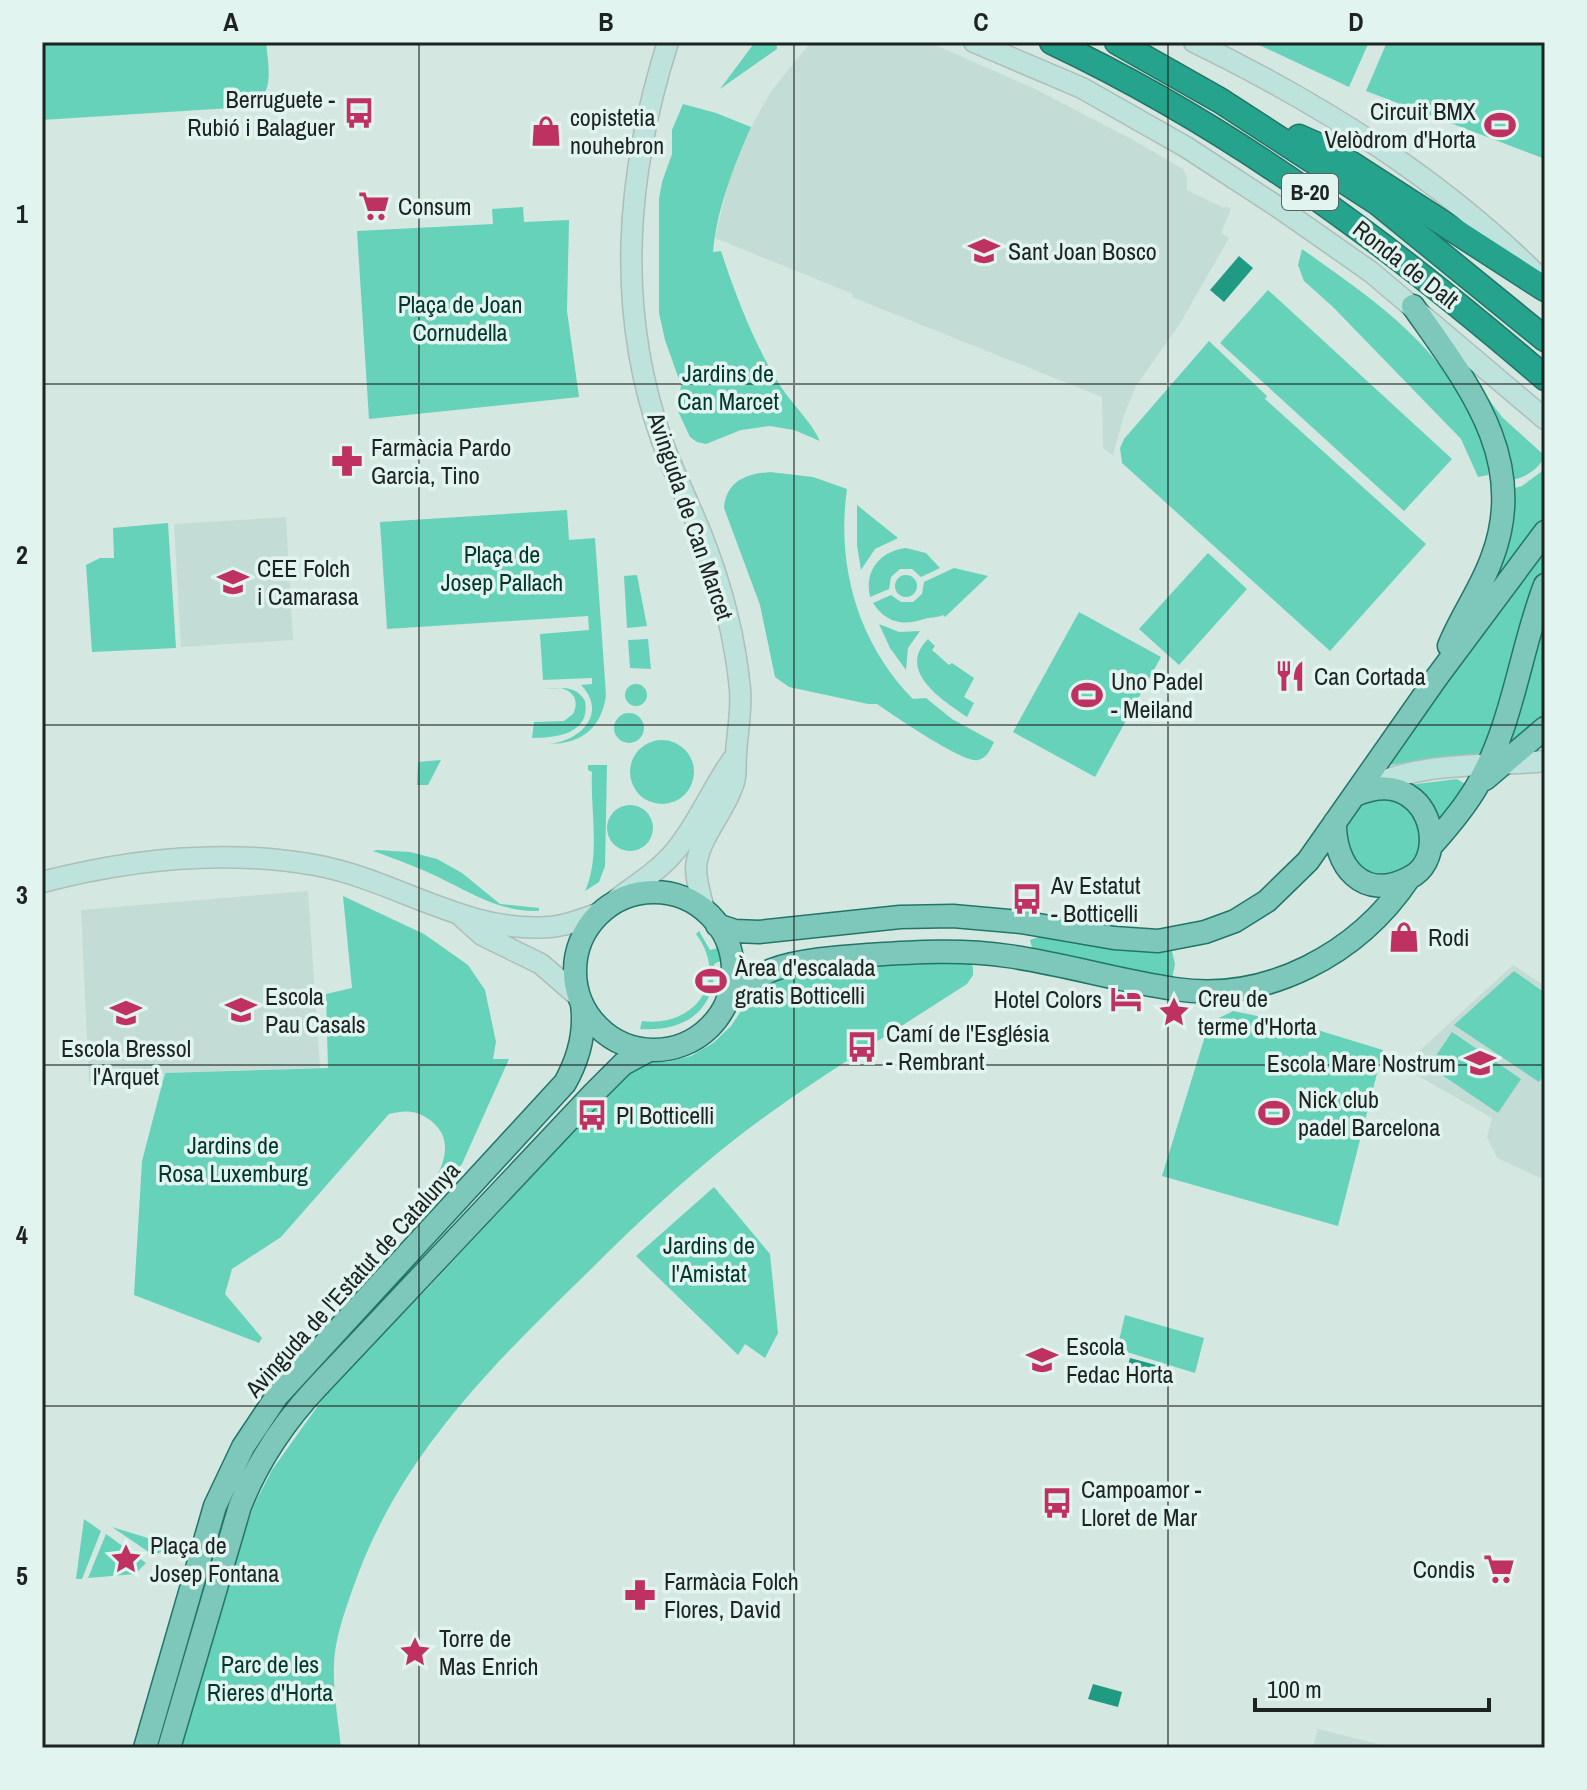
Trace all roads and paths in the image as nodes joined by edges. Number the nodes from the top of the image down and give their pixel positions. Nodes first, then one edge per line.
1 (668, 42) edge
2 (974, 42) edge
3 (1052, 42) edge
4 (1117, 42) edge
5 (1194, 42) edge
6 (1212, 96) junction
7 (1545, 283) edge
8 (1545, 289) edge
9 (1413, 306) junction
10 (1545, 339) edge
11 (1545, 378) edge
12 (1545, 419) edge
13 (1545, 532) edge
14 (1545, 585) edge
15 (1437, 677) junction
16 (1545, 728) edge
17 (736, 756) junction
18 (1545, 761) edge
19 (1495, 765) junction
20 (1355, 795) junction
21 (1335, 822) junction
22 (1432, 845) junction
23 (1409, 878) junction
24 (42, 882) edge
25 (610, 906) junction
26 (456, 912) junction
27 (711, 917) junction
28 (581, 1001) junction
29 (727, 1001) junction
30 (649, 1050) junction
31 (145, 1748) edge
32 (169, 1748) edge

1 - 17 street, Avinguda de Can Marcet
2 - 9 street
3 - 11 highway, Ronda de Dalt / B-20
4 - 6 highway, Ronda de Dalt / B-20
5 - 7 street
6 - 8 highway
6 - 10 highway, Ronda de Dalt / B-20
9 - 12 street
9 - 15 main road
13 - 15 main road
14 - 19 main road
15 - 20 main road
16 - 19 main road
17 - 25 street, Avinguda de Can Marcet
17 - 27 street, Avinguda de Can Marcet
18 - 19 street
19 - 20 street
19 - 22 main road
20 - 21 main road
20 - 22 main road
21 - 23 main road
21 - 27 main road
22 - 23 main road
23 - 29 main road
24 - 26 street
25 - 26 street, Avinguda de Can Marcet
25 - 27 main road
25 - 28 main road
26 - 28 street
27 - 29 main road
28 - 30 main road
28 - 31 main road, Avinguda de l'Estatut de Catalunya
29 - 30 main road
30 - 32 main road, Avinguda de l'Estatut de Catalunya

